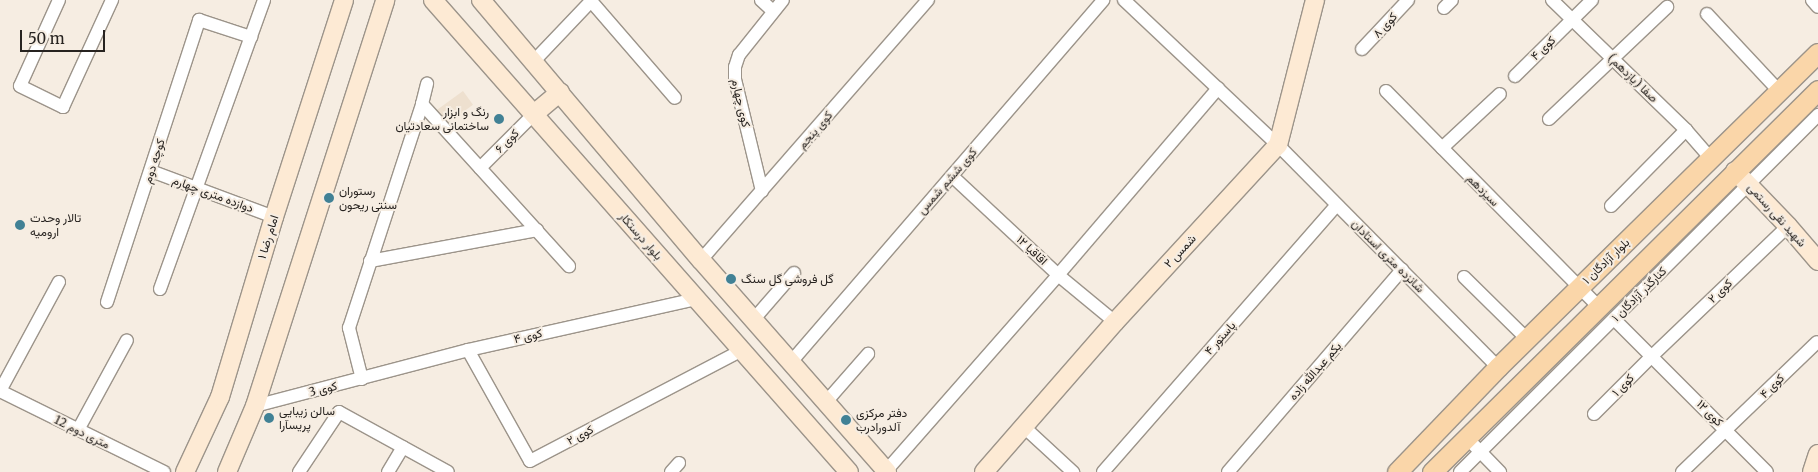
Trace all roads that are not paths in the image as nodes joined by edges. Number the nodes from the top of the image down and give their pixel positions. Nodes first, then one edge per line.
1 (59, 0) edge
2 (112, 0) edge
3 (264, 0) edge
4 (344, 0) edge
5 (385, 0) edge
6 (433, 0) edge
7 (481, 0) edge
8 (761, 0) edge
9 (783, 0) edge
10 (928, 0) edge
11 (1104, 0) edge
12 (1124, 0) edge
13 (1315, 0) edge
14 (1408, 0) edge
15 (1552, 0) edge
16 (1592, 0) edge
17 (1812, 0) edge
18 (592, 1) edge
19 (1667, 7) dead end
20 (1818, 7) edge
21 (774, 10) junction
22 (1707, 14) dead end
23 (1572, 20) junction
24 (251, 37) junction
25 (1362, 49) dead end
26 (1818, 53) edge
27 (1613, 59) junction
28 (534, 61) junction
29 (1514, 76) dead end
30 (426, 84) dead end
31 (1218, 88) junction
32 (1818, 90) edge
33 (1779, 91) junction
34 (560, 92) junction
35 (1386, 92) dead end
36 (1500, 94) dead end
37 (675, 98) dead end
38 (422, 104) junction
39 (534, 114) junction
40 (1818, 115) edge
41 (1550, 119) dead end
42 (1686, 130) junction
43 (1278, 145) junction
44 (1442, 148) junction
45 (1711, 159) junction
46 (480, 168) junction
47 (151, 171) junction
48 (952, 176) junction
49 (1742, 177) junction
50 (196, 188) junction
51 (762, 191) junction
52 (1337, 205) junction
53 (1611, 206) dead end
54 (274, 217) junction
55 (1788, 226) junction
56 (537, 230) junction
57 (701, 260) junction
58 (370, 261) junction
59 (1818, 261) edge
60 (569, 266) dead end
61 (1402, 270) junction
62 (794, 273) dead end
63 (1058, 275) junction
64 (1464, 277) dead end
65 (59, 282) dead end
66 (1580, 288) junction
67 (160, 289) dead end
68 (696, 299) junction
69 (107, 302) dead end
70 (1607, 314) junction
71 (754, 319) junction
72 (1114, 322) junction
73 (1527, 339) junction
74 (127, 340) dead end
75 (1817, 342) dead end
76 (468, 350) junction
77 (742, 350) junction
78 (868, 354) dead end
79 (1652, 356) junction
80 (791, 362) junction
81 (1498, 367) junction
82 (362, 380) junction
83 (0, 391) edge
84 (826, 402) junction
85 (255, 406) junction
86 (1594, 414) dead end
87 (1024, 427) junction
88 (78, 430) junction
89 (1728, 430) junction
90 (1466, 437) junction
91 (403, 447) junction
92 (1480, 452) junction
93 (1818, 454) edge
94 (887, 471) edge
95 (164, 472) edge
96 (185, 472) edge
97 (227, 472) edge
98 (299, 472) edge
99 (388, 472) edge
100 (448, 472) edge
101 (849, 472) edge
102 (984, 472) edge
103 (1073, 472) edge
104 (1103, 472) edge
105 (1228, 472) edge
106 (1397, 472) edge
107 (1432, 472) edge
108 (1460, 472) edge
109 (1500, 472) edge
110 (1682, 472) edge
111 (1767, 472) edge
112 (1812, 472) edge

1 - 2 street
3 - 24 street
4 - 54 main road, امام رضا ۱
5 - 85 main road
6 - 39 main road, بلوار درستکار
7 - 28 main road
8 - 21 street
9 - 21 street, کوی چهارم
10 - 51 street, کوی پنجم
11 - 48 street, کوی ششم شمس
12 - 31 street, شانزده متری استادان
13 - 43 main road, شمس ۲
14 - 25 street, کوی ۸
15 - 23 street, صفا (یازدهم)
16 - 23 street, کوی ۴
17 - 20 street
18 - 28 street
18 - 37 street
19 - 27 street
21 - 51 street, کوی چهارم
22 - 33 street
23 - 27 street, صفا (یازدهم)
23 - 29 street, کوی ۴
24 - 47 street, کوچه دوم
24 - 50 street
26 - 33 main road, بلوار آزادگان ۱
27 - 41 street
27 - 42 street, صفا (یازدهم)
28 - 34 main road
30 - 38 street
31 - 43 street, شانزده متری استادان
31 - 63 street
32 - 49 main road
33 - 45 main road, بلوار آزادگان ۱
34 - 39 main road
34 - 57 main road
35 - 44 street, سیزدهم
36 - 44 street
38 - 46 street
38 - 58 street
39 - 46 street, کوی ۶
39 - 68 main road, بلوار درستکار
40 - 49 street
42 - 45 street, صفا (یازدهم)
42 - 53 street
43 - 52 street, شانزده متری استادان
43 - 72 main road, شمس ۲
44 - 66 street, سیزدهم
45 - 66 main road, بلوار آزادگان ۱
46 - 56 street
47 - 50 street, دوازده متری چهارم
47 - 69 street, کوچه دوم
48 - 63 street, اقاقیا ۱۲
48 - 80 street, کوی ششم شمس
49 - 55 main road, شهید نقی رستمی
49 - 70 main road
50 - 54 street, دوازده متری چهارم
50 - 67 street
51 - 57 street, کوی پنجم
52 - 61 street, شانزده متری استادان
52 - 104 street, پاستور ۴
54 - 96 main road, امام رضا ۱
55 - 59 main road, شهید نقی رستمی
55 - 79 street, کوی ۲
56 - 58 street
56 - 60 street
57 - 71 main road
58 - 82 street
61 - 81 street, شانزده متری استادان
61 - 105 street, یکم عبدالله زاده
62 - 71 street
63 - 72 street, اقاقیا ۱۲
63 - 94 street
64 - 73 street
65 - 83 street
66 - 70 street, سیزدهم
66 - 73 main road, بلوار آزادگان ۱
68 - 76 street, کوی ۴
68 - 77 main road, بلوار درستکار
70 - 79 street, کوی ۱۲
70 - 90 main road
70 - 92 street, کنارگذر آزادگان ۱
71 - 80 main road
72 - 87 main road, شمس ۲
73 - 81 main road, بلوار آزادگان ۱
74 - 88 street
75 - 89 street, کوی ۴
76 - 77 street, کوی ۲
76 - 82 street, کوی ۴
77 - 101 main road, بلوار درستکار
78 - 84 street
79 - 86 street, کوی ۱
79 - 89 street, کوی ۱۲
80 - 84 main road
81 - 106 main road, بلوار آزادگان ۱
82 - 85 street, کوی 3
83 - 88 street, 12 متری دوم
84 - 94 main road
85 - 97 main road
87 - 102 main road, شمس ۲
87 - 103 street
88 - 95 street, 12 متری دوم
89 - 110 street, کوی ۴
89 - 111 street, کوی ۱۲
90 - 92 street
90 - 107 main road
91 - 98 street
91 - 99 street
91 - 100 street
92 - 108 street, کنارگذر آزادگان ۱
92 - 109 street
93 - 112 main road

